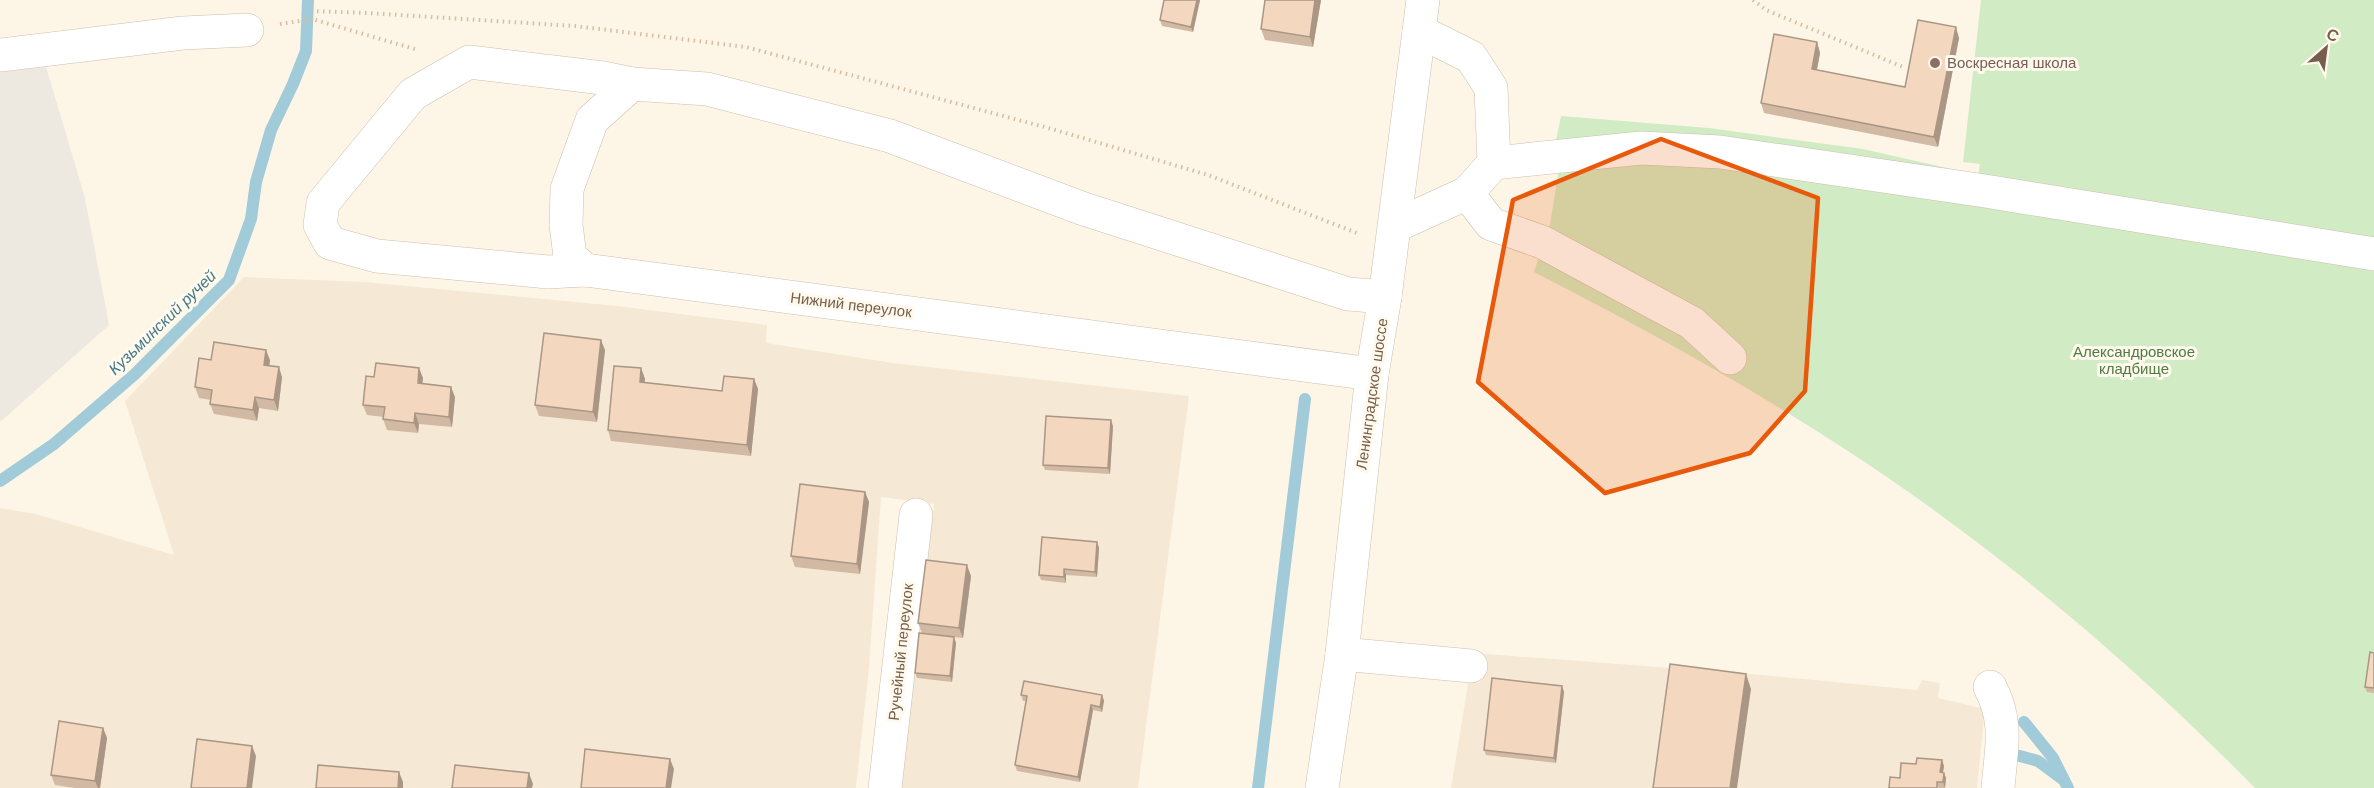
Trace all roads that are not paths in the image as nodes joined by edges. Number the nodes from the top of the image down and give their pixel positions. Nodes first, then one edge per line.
1 (1421, 16) edge
2 (247, 30) dead end
3 (0, 55) edge
4 (632, 84) junction
5 (1494, 163) junction
6 (1467, 193) junction
7 (1395, 226) junction
8 (2374, 254) edge
9 (585, 270) junction
10 (1385, 297) junction
11 (1730, 358) dead end
12 (1372, 374) junction
13 (916, 515) dead end
14 (1342, 654) junction
15 (1471, 666) dead end
16 (1990, 687) dead end
17 (885, 788) edge
18 (1322, 788) edge
19 (1998, 788) edge

1 - 5 street
1 - 7 street, Ленинградское шоссе
2 - 3 street
4 - 9 street
4 - 9 street, Нижний переулок
4 - 10 street
5 - 6 street
5 - 8 street
6 - 7 street
6 - 11 street
7 - 10 street, Ленинградское шоссе
9 - 12 street, Нижний переулок
10 - 12 street, Ленинградское шоссе
12 - 14 street, Ленинградское шоссе
13 - 17 street, Ручейный переулок
14 - 15 street
14 - 18 street, Ленинградское шоссе
16 - 19 street

